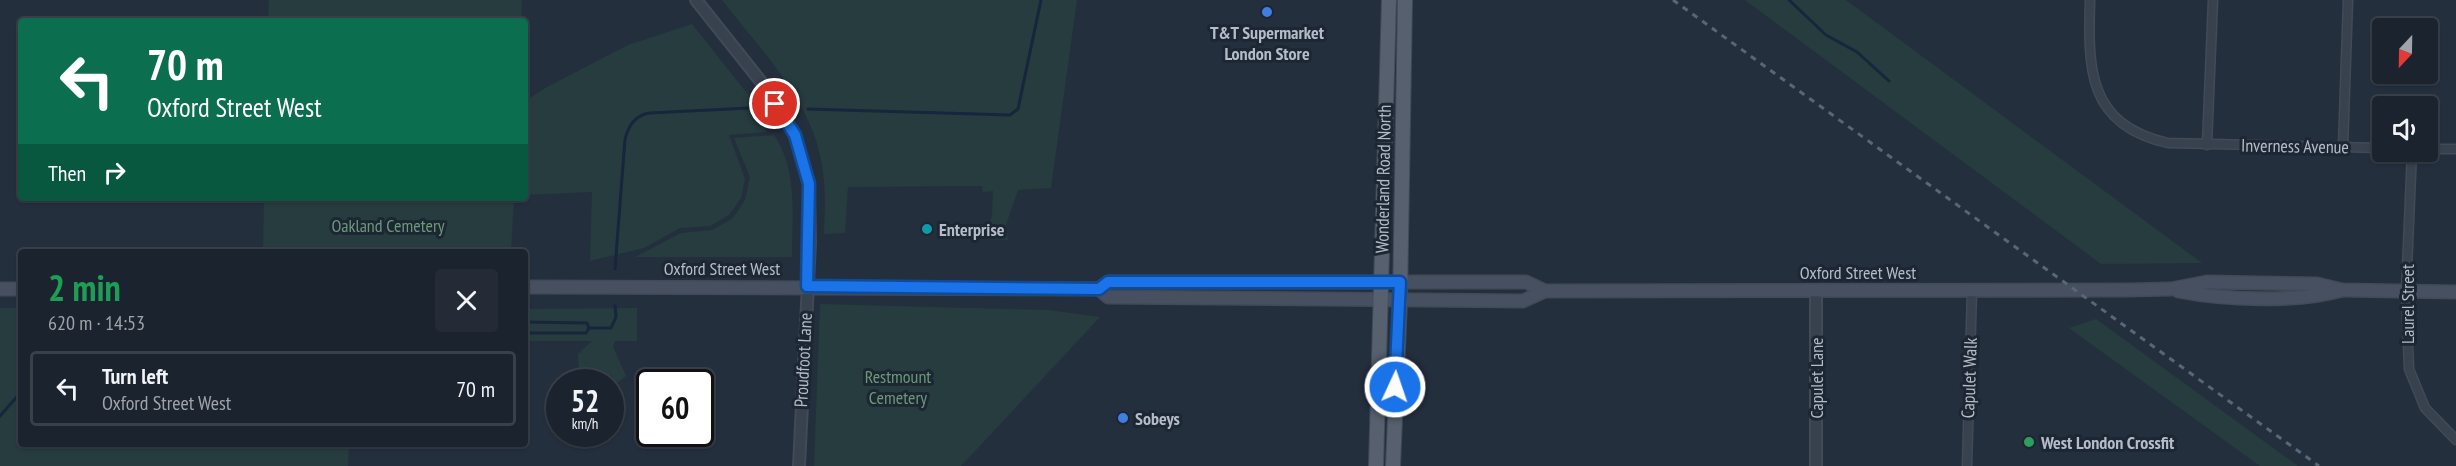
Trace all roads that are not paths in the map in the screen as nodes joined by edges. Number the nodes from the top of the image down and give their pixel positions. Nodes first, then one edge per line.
1 (696, 0) edge
2 (1389, 0) edge
3 (1405, 0) edge
4 (2090, 0) edge
5 (2213, 0) edge
6 (2348, 0) edge
7 (2207, 145) junction
8 (2343, 147) junction
9 (2372, 148) edge
10 (2438, 149) edge
11 (2456, 149) edge
12 (2412, 162) edge
13 (1381, 282) junction
14 (1400, 282) junction
15 (807, 286) junction
16 (528, 287) edge
17 (0, 289) edge
18 (18, 289) edge
19 (1099, 289) junction
20 (1972, 290) junction
21 (1545, 291) junction
22 (1816, 291) junction
23 (2406, 292) junction
24 (2456, 292) edge
25 (1381, 300) junction
26 (1400, 300) junction
27 (2456, 440) edge
28 (799, 466) edge
29 (1376, 466) edge
30 (1393, 466) edge
31 (1816, 466) edge
32 (1967, 466) edge

1 - 15 street, Proudfoot Lane
2 - 13 main road, Wonderland Road North
3 - 14 main road, Wonderland Road North
4 - 7 street, Inverness Avenue
5 - 7 street
6 - 8 street
7 - 8 street, Inverness Avenue
8 - 9 street, Inverness Avenue
10 - 11 street
12 - 23 street, Laurel Street
13 - 14 main road, Oxford Street West
13 - 19 main road, Oxford Street West
13 - 25 main road, Wonderland Road North
14 - 21 main road, Oxford Street West
14 - 26 main road, Wonderland Road North
15 - 16 main road, Oxford Street West
15 - 19 main road, Oxford Street West
15 - 28 street, Proudfoot Lane
17 - 18 main road
19 - 25 main road, Oxford Street West
20 - 22 main road, Oxford Street West
20 - 23 main road, Oxford Street West
20 - 32 street, Capulet Walk
21 - 22 main road, Oxford Street West
21 - 26 main road, Oxford Street West
22 - 31 street, Capulet Lane
23 - 24 main road, Oxford Street West
23 - 27 street, Laurel Street
25 - 26 main road, Oxford Street West
25 - 29 main road, Wonderland Road North
26 - 30 main road, Wonderland Road North

